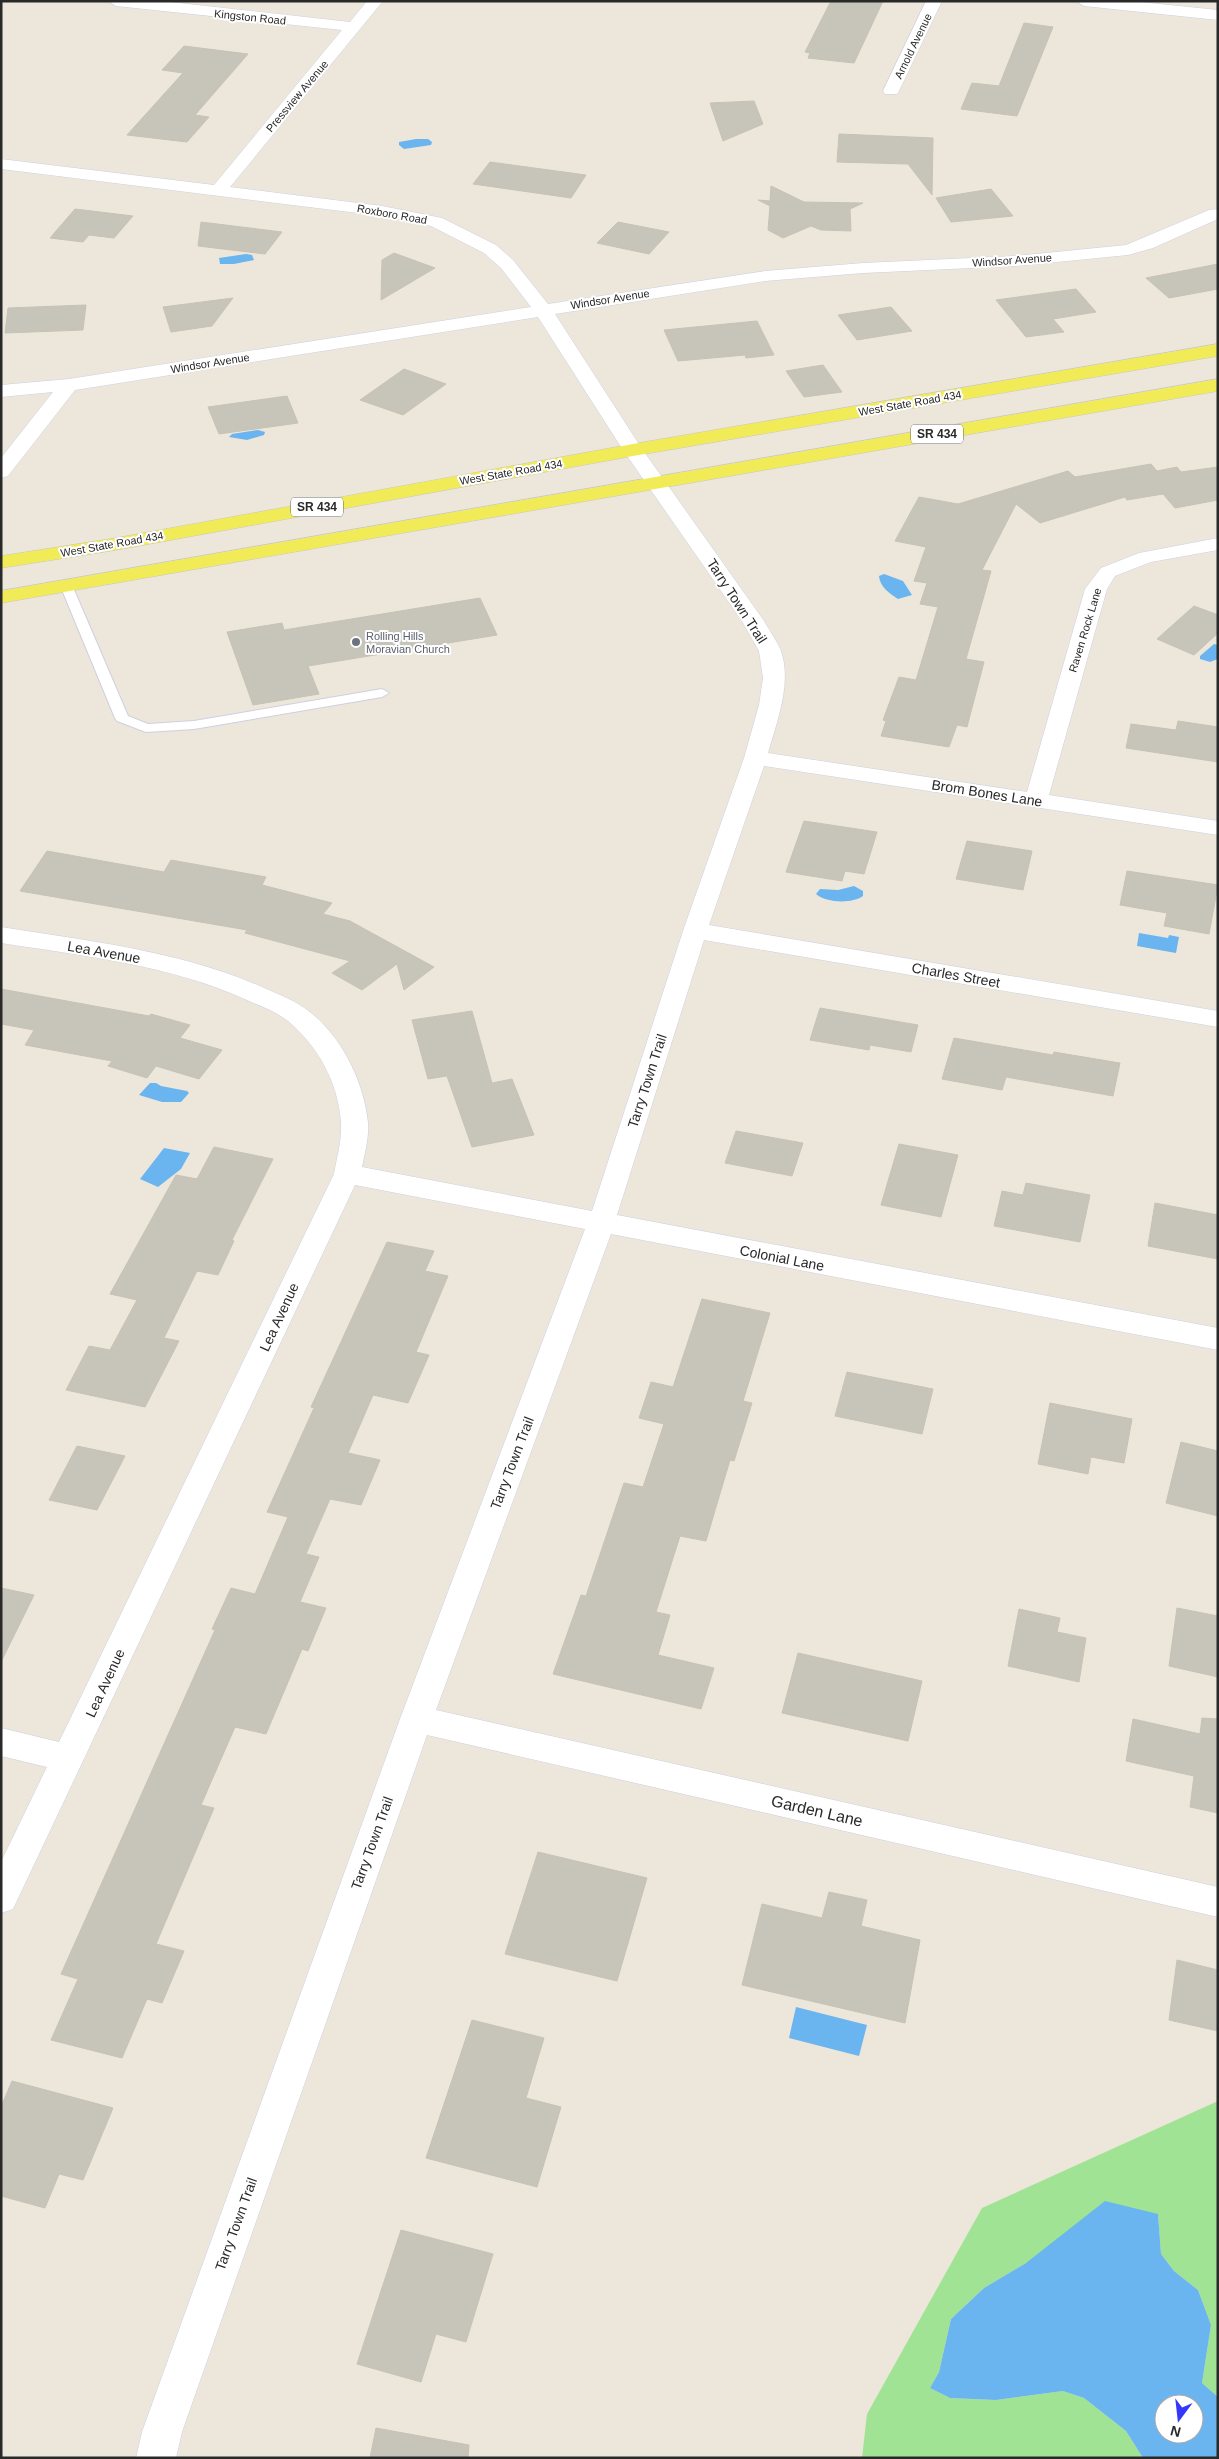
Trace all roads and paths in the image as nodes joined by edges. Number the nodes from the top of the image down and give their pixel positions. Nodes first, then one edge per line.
1 (116, 1) edge
2 (375, 1) edge
3 (934, 1) edge
4 (1084, 1) edge
5 (1218, 15) edge
6 (354, 27) junction
7 (891, 91) dead end
8 (1, 164) edge
9 (219, 190) junction
10 (1215, 214) dead end
11 (542, 309) junction
12 (1218, 350) edge
13 (1218, 384) edge
14 (69, 386) junction
15 (1, 391) edge
16 (632, 450) junction
17 (1, 472) edge
18 (657, 483) junction
19 (116, 544) junction
20 (1218, 544) edge
21 (1, 562) edge
22 (1, 574) edge
23 (66, 585) junction
24 (1, 596) edge
25 (382, 693) dead end
26 (755, 758) junction
27 (1036, 800) junction
28 (1218, 828) edge
29 (695, 931) junction
30 (1, 935) edge
31 (1218, 1019) edge
32 (347, 1174) junction
33 (602, 1224) junction
34 (1218, 1339) edge
35 (416, 1719) junction
36 (1, 1742) edge
37 (69, 1758) junction
38 (1, 1898) edge
39 (1218, 1902) edge
40 (156, 2458) edge

1 - 6 street, Kingston Road
2 - 6 street, Pressview Avenue
3 - 7 street, Arnold Avenue
4 - 5 street
6 - 9 street, Pressview Avenue
8 - 9 street, Roxboro Road
9 - 11 street, Roxboro Road
10 - 11 street, Windsor Avenue
11 - 14 street, Windsor Avenue
11 - 16 street, Roxboro Road
12 - 16 main road, West State Road 434 / SR 434
13 - 18 main road, SR 434
14 - 15 street, Windsor Avenue
14 - 17 street
16 - 18 street, Roxboro Road
16 - 19 main road, West State Road 434 / SR 434
18 - 23 main road, SR 434
18 - 26 street, Tarry Town Trail
19 - 21 main road, West State Road 434 / SR 434
19 - 22 main road
20 - 27 street, Raven Rock Lane
23 - 24 main road, SR 434
23 - 25 lane
26 - 27 street, Brom Bones Lane
26 - 29 street, Tarry Town Trail
27 - 28 street, Brom Bones Lane
29 - 31 street, Charles Street
29 - 33 street, Tarry Town Trail
30 - 32 street, Lea Avenue
32 - 33 street, Colonial Lane
32 - 37 street, Lea Avenue
33 - 34 street, Colonial Lane
33 - 35 street, Tarry Town Trail
35 - 39 street, Garden Lane
35 - 40 street, Tarry Town Trail
36 - 37 street
37 - 38 street, Lea Avenue

